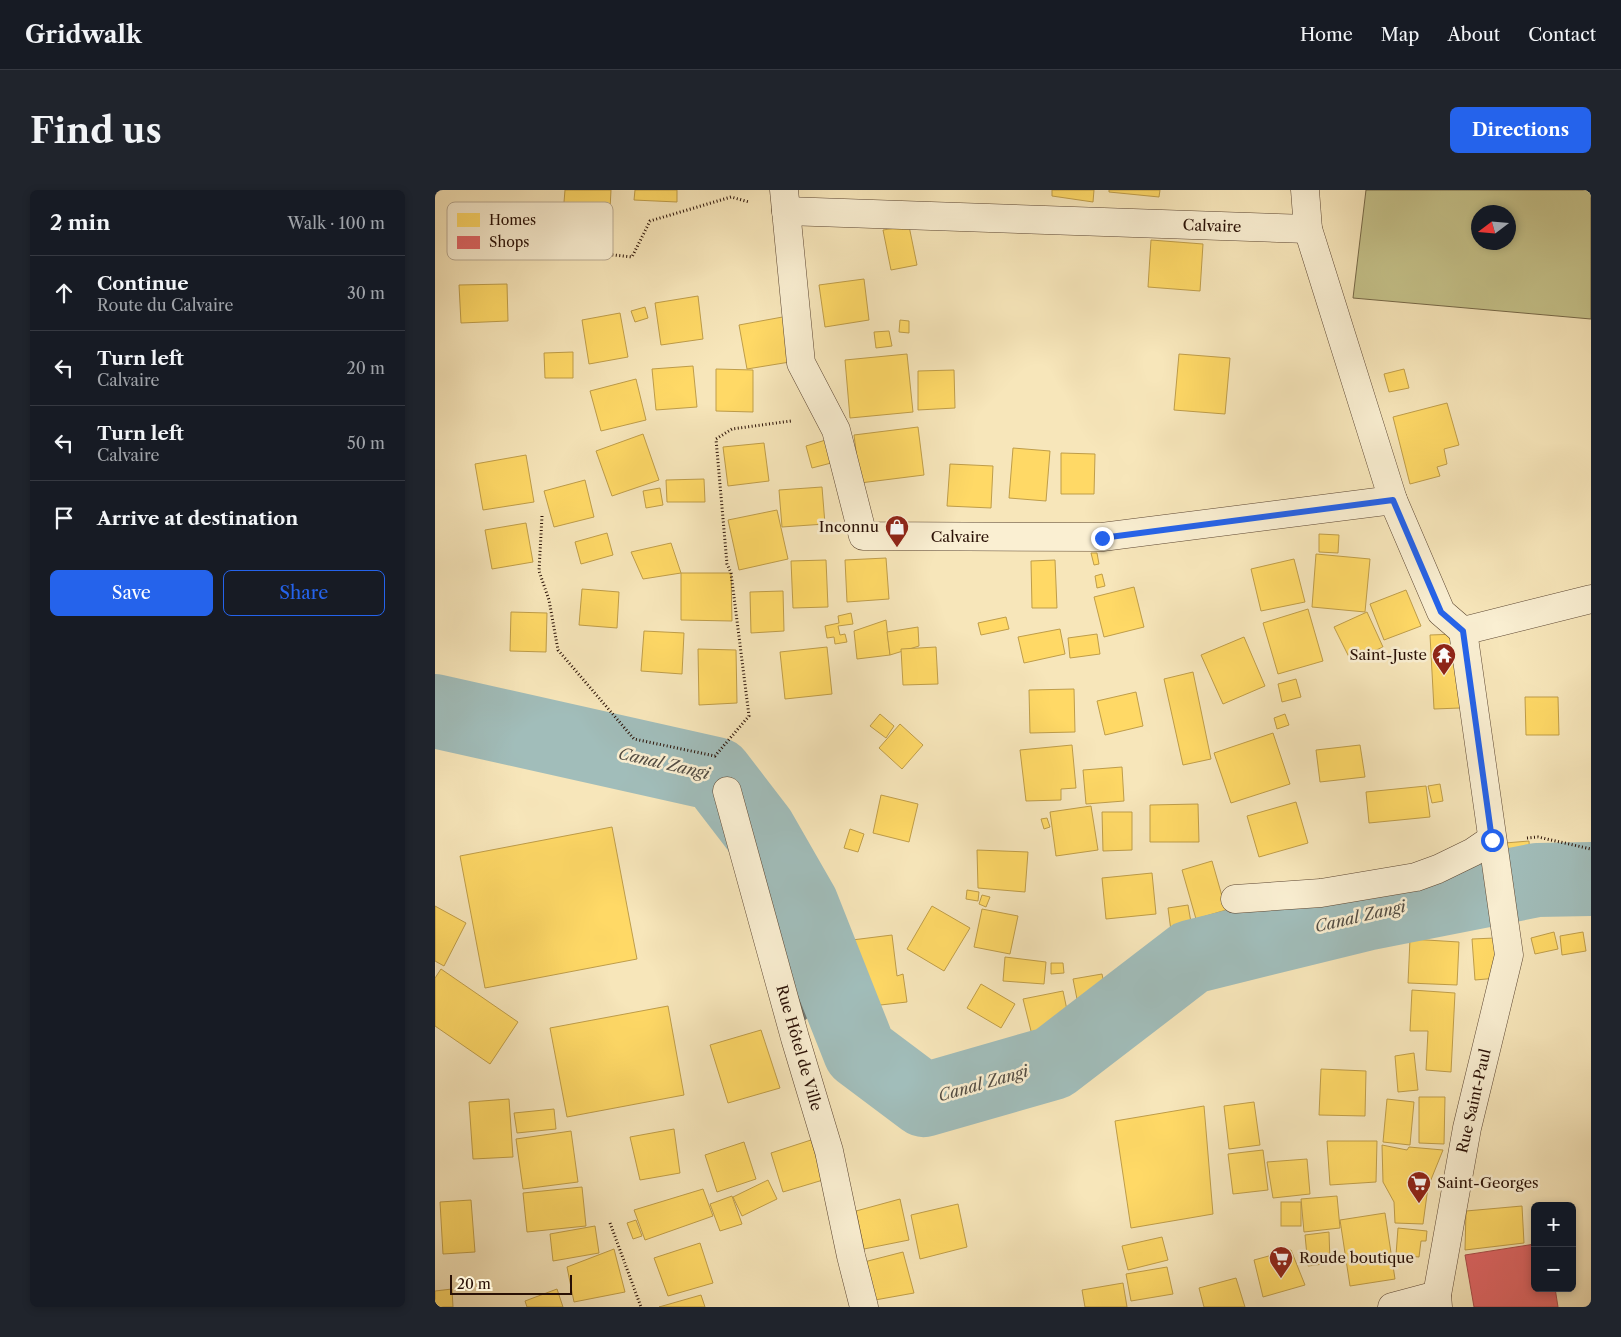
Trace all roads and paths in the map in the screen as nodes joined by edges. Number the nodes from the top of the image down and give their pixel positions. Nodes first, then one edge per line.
1 (1305, 190) edge
2 (785, 200) edge
3 (1308, 229) junction
4 (613, 256) edge
5 (820, 403) junction
6 (1393, 500) junction
7 (542, 516) dead end
8 (1591, 599) edge
9 (1463, 631) junction
10 (727, 791) dead end
11 (1492, 840) junction
12 (1591, 850) edge
13 (1235, 899) dead end
14 (610, 1223) dead end
15 (1437, 1301) edge
16 (641, 1307) edge
17 (864, 1307) edge
18 (1392, 1307) edge

1 - 3 street
2 - 3 street, Calvaire
2 - 4 path
2 - 5 street, Calvaire
3 - 6 street
5 - 6 street, Calvaire
5 - 7 path
6 - 9 street
8 - 9 street
9 - 11 street
10 - 17 street, Rue Hôtel de Ville
11 - 12 path
11 - 13 street
11 - 15 street, Rue Saint-Paul
14 - 16 path
15 - 18 street

